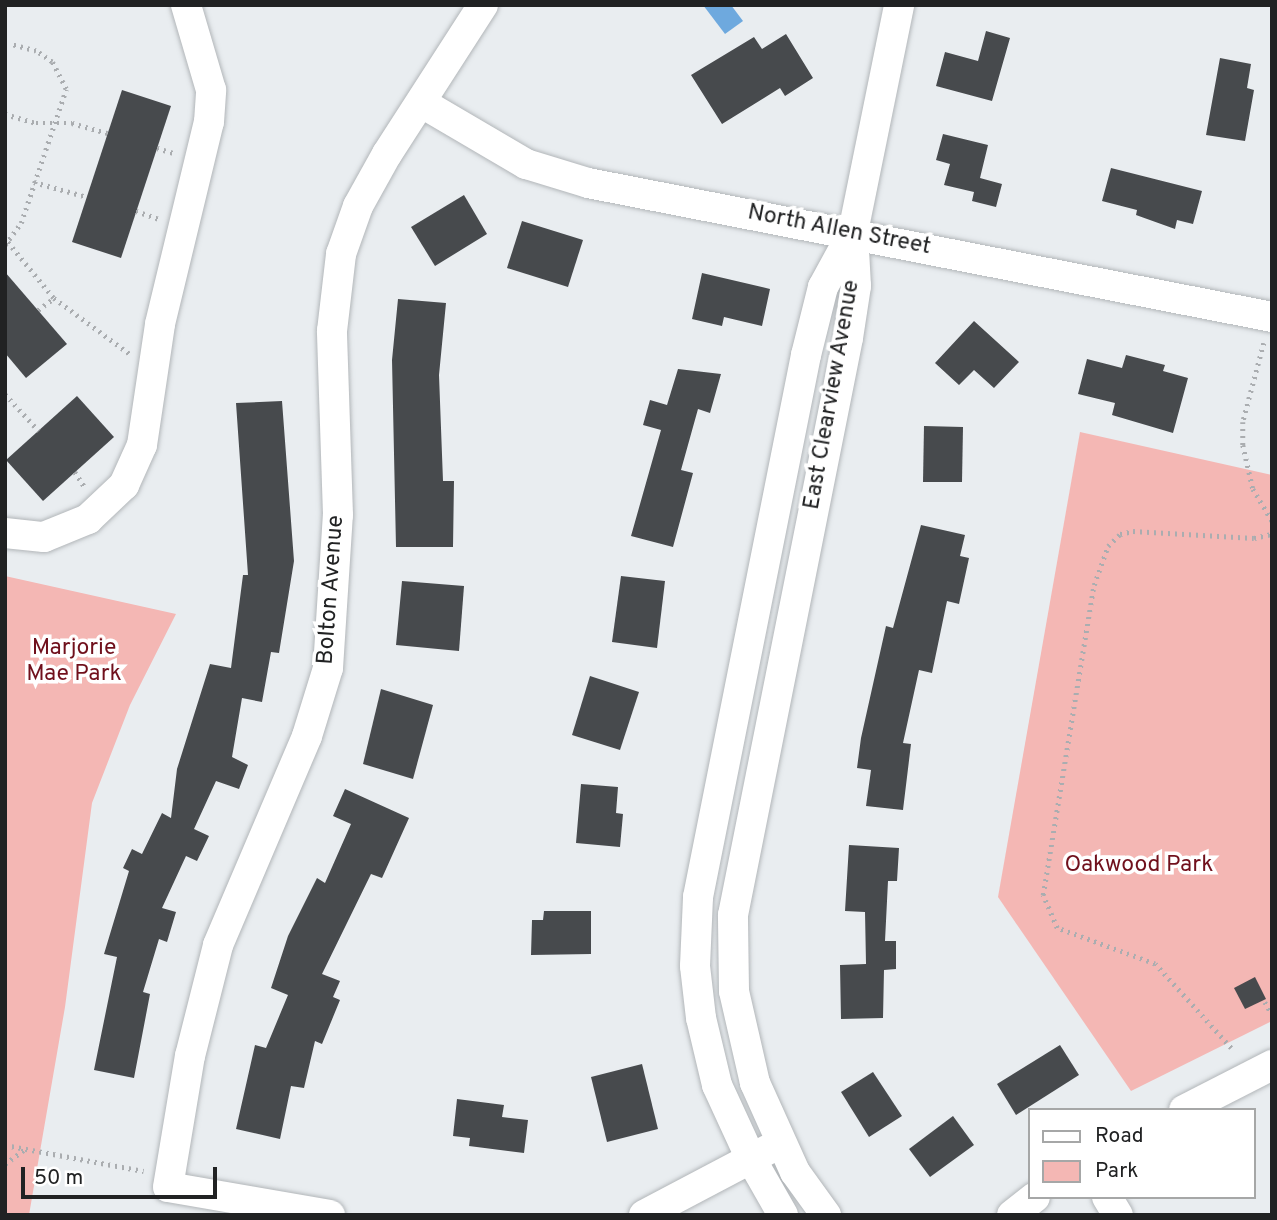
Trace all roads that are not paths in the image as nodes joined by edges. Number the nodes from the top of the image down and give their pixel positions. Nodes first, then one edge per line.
1 (187, 5) edge
2 (483, 5) edge
3 (899, 5) edge
4 (422, 103) junction
5 (853, 232) junction
6 (1269, 319) edge
7 (5, 533) edge
8 (759, 592) junction
9 (794, 598) junction
10 (702, 872) junction
11 (739, 878) junction
12 (1272, 1065) edge
13 (1188, 1108) edge
14 (781, 1142) junction
15 (751, 1159) junction
16 (1032, 1199) edge
17 (1108, 1199) edge
18 (330, 1215) edge
19 (644, 1215) edge
20 (783, 1215) edge
21 (826, 1215) edge
22 (1012, 1215) edge
23 (1118, 1215) edge

1 - 7 street
2 - 4 street, Bolton Avenue
3 - 5 street
4 - 5 street, North Allen Street
4 - 18 street, Bolton Avenue
5 - 6 street, North Allen Street
5 - 8 street, East Clearview Avenue
5 - 9 street, East Clearview Avenue
8 - 9 street
8 - 10 street, East Clearview Avenue
9 - 11 street, East Clearview Avenue
10 - 11 street
10 - 15 street, East Clearview Avenue
11 - 14 street, East Clearview Avenue
12 - 13 street
14 - 15 street
14 - 21 street, East Clearview Avenue
15 - 19 street
15 - 20 street, East Clearview Avenue
16 - 22 street
17 - 23 street

